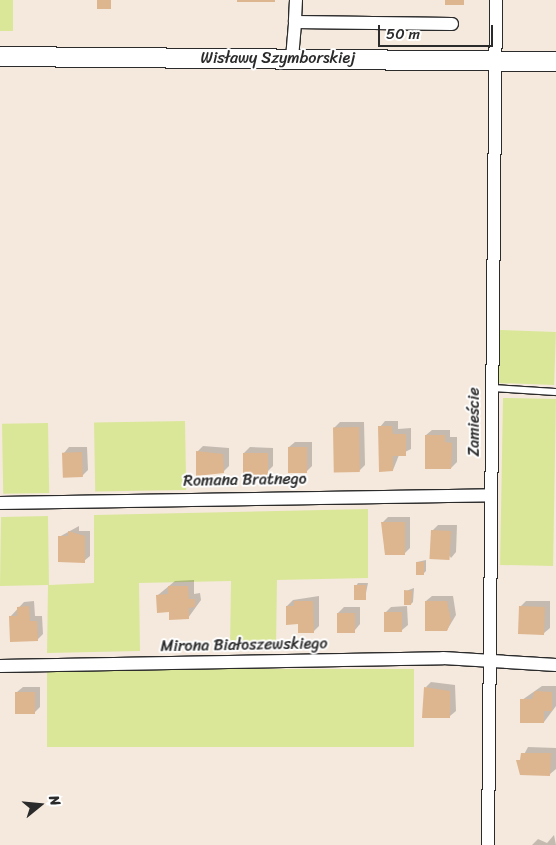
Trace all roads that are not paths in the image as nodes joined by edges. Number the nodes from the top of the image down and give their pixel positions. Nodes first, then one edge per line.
1 (296, 0) edge
2 (496, 0) edge
3 (295, 22) junction
4 (452, 24) dead end
5 (0, 56) edge
6 (292, 58) junction
7 (494, 60) junction
8 (556, 61) edge
9 (491, 388) junction
10 (556, 392) edge
11 (490, 495) junction
12 (0, 503) edge
13 (489, 662) junction
14 (556, 665) edge
15 (0, 666) edge
16 (488, 845) edge

1 - 3 street
2 - 7 street, Zamieście
3 - 4 street
3 - 6 street
5 - 6 main road, Wisławy Szymborskiej
6 - 7 main road, Wisławy Szymborskiej
7 - 8 main road, Wisławy Szymborskiej
7 - 9 street, Zamieście
9 - 10 lane
9 - 11 street, Zamieście
11 - 12 street, Romana Bratnego
11 - 13 street, Zamieście
13 - 14 street, Mirona Białoszewskiego
13 - 15 street, Mirona Białoszewskiego
13 - 16 street, Zamieście

